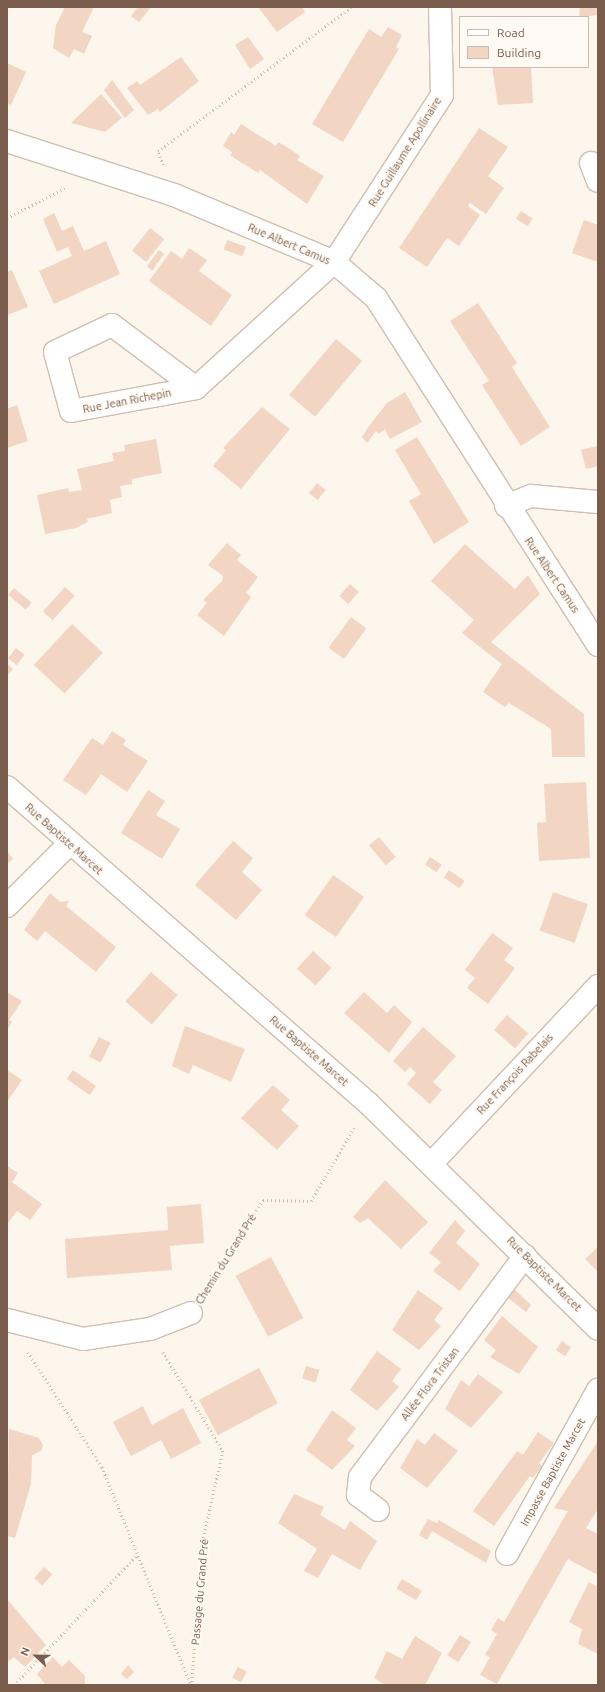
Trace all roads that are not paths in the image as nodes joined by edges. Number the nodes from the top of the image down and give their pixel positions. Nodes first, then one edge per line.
1 (440, 7) edge
2 (7, 141) edge
3 (334, 262) junction
4 (196, 388) junction
5 (598, 502) edge
6 (506, 506) junction
7 (598, 645) edge
8 (7, 787) edge
9 (69, 844) junction
10 (7, 906) edge
11 (598, 986) edge
12 (432, 1163) junction
13 (525, 1256) junction
14 (192, 1313) road end
15 (8, 1322) edge
16 (598, 1329) edge
17 (598, 1390) edge
18 (378, 1510) dead end
19 (507, 1554) dead end

1 - 3 street, Rue Guillaume Apollinaire
2 - 3 street, Rue Albert Camus
3 - 4 street
3 - 6 street, Rue Albert Camus
4 - 4 street, Rue Jean Richepin
5 - 6 street
6 - 7 street, Rue Albert Camus
8 - 9 street, Rue Baptiste Marcet
9 - 10 street
9 - 12 street, Rue Baptiste Marcet
11 - 12 street, Rue François Rabelais
12 - 13 street, Rue Baptiste Marcet
13 - 16 street, Rue Baptiste Marcet
13 - 18 street, Allée Flora Tristan
14 - 15 street, Chemin du Grand Pré
17 - 19 street, Impasse Baptiste Marcet

